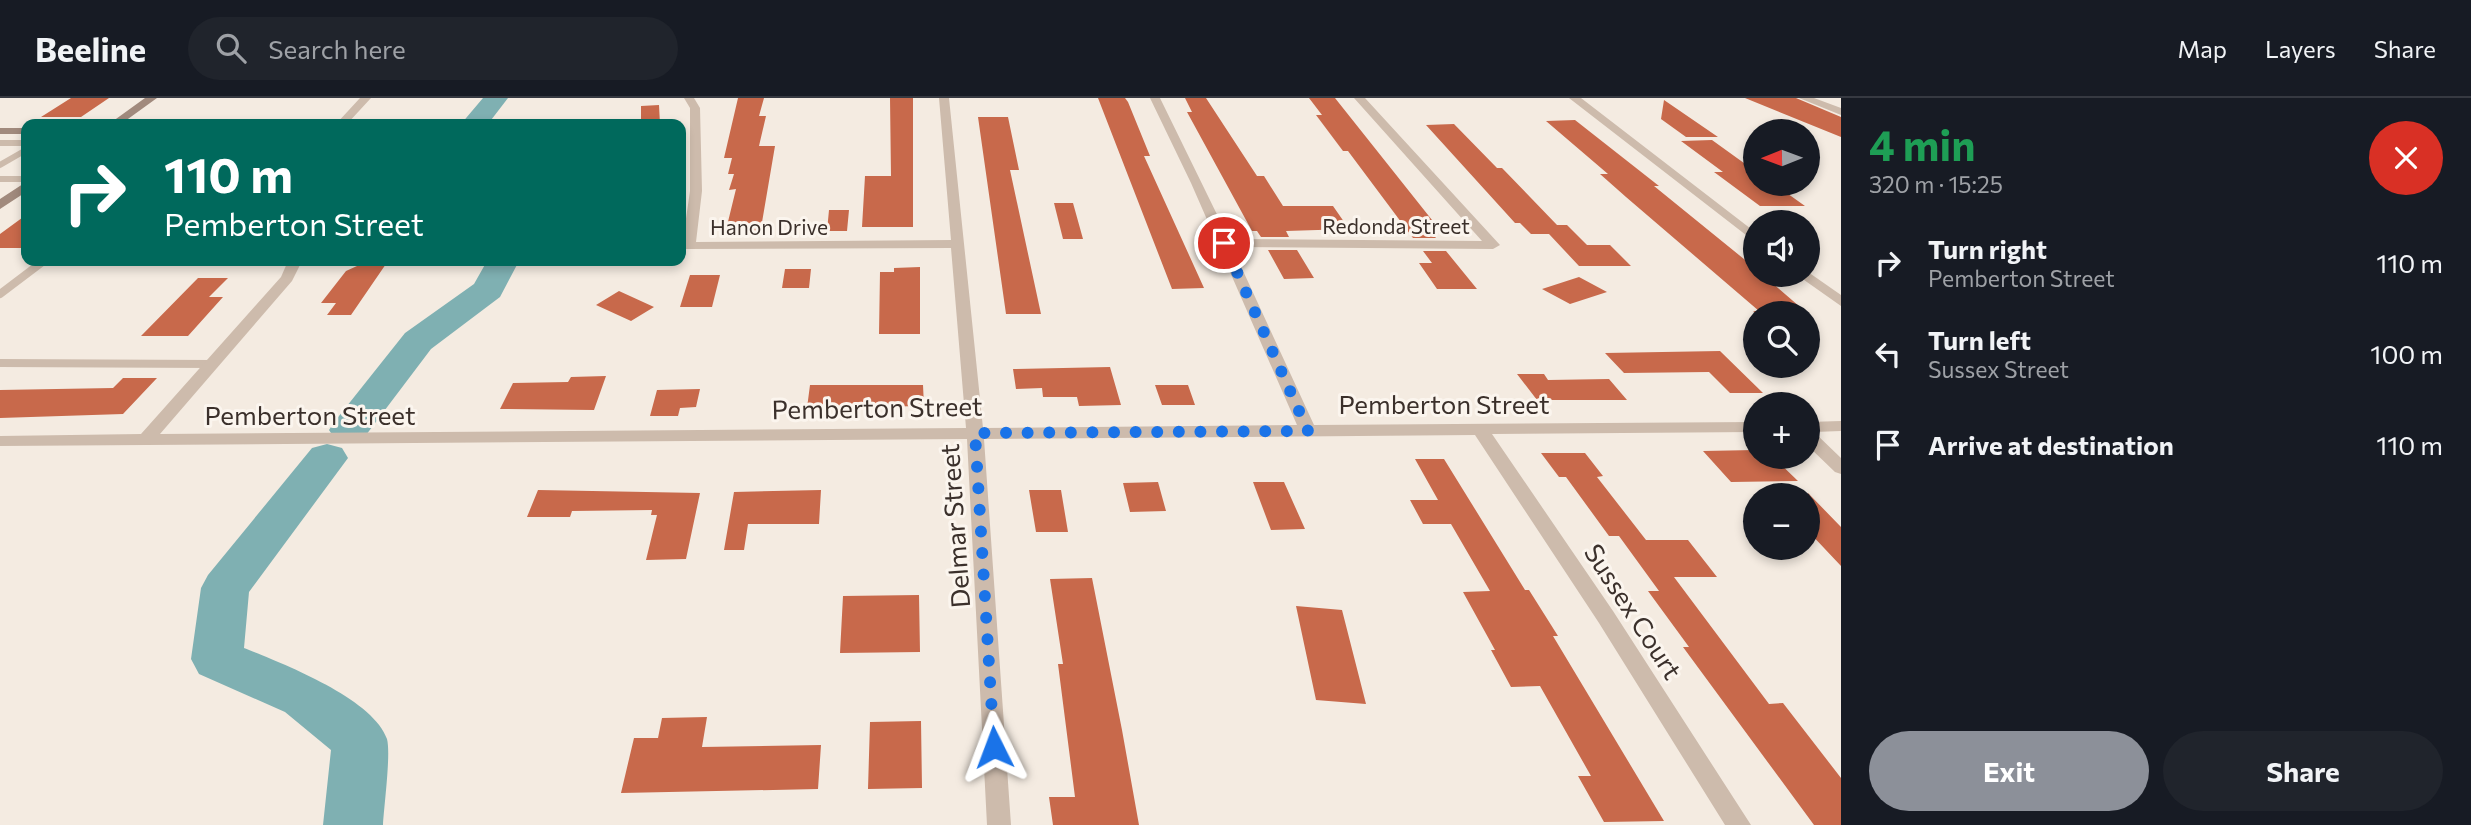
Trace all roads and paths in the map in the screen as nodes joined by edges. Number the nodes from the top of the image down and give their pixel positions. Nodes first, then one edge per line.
1 (152, 98) edge
2 (366, 98) edge
3 (689, 98) edge
4 (944, 98) edge
5 (1155, 98) edge
6 (1359, 98) edge
7 (1574, 98) edge
8 (1804, 98) edge
9 (1841, 112) edge
10 (121, 119) edge
11 (346, 119) edge
12 (0, 131) edge
13 (21, 131) edge
14 (0, 143) edge
15 (21, 147) edge
16 (21, 151) edge
17 (0, 165) edge
18 (0, 179) edge
19 (21, 179) edge
20 (21, 190) edge
21 (0, 205) edge
22 (1743, 229) edge
23 (1224, 243) junction
24 (957, 244) junction
25 (36, 266) edge
26 (293, 266) edge
27 (1820, 287) edge
28 (0, 294) edge
29 (1841, 302) edge
30 (0, 363) edge
31 (212, 364) junction
32 (1841, 426) edge
33 (1743, 427) edge
34 (1820, 427) edge
35 (1479, 429) junction
36 (1308, 431) junction
37 (975, 433) junction
38 (0, 441) edge
39 (145, 441) junction
40 (1820, 448) edge
41 (1841, 468) edge
42 (999, 825) edge
43 (1739, 825) edge

1 - 10 main road
2 - 11 street
3 - 24 street, Hanon Drive
4 - 24 street, Delmar Street
5 - 23 street
6 - 23 street, Redonda Street
7 - 22 street
8 - 9 street
12 - 13 main road
14 - 15 lane
16 - 17 lane
18 - 19 lane
20 - 21 main road
23 - 36 street
24 - 37 street, Delmar Street
25 - 28 lane
26 - 31 street
27 - 29 street
30 - 31 lane
31 - 39 street
32 - 34 street
33 - 35 street, Pemberton Street
35 - 36 street, Pemberton Street
35 - 43 street, Sussex Court
36 - 37 street, Pemberton Street
37 - 39 street, Pemberton Street
37 - 42 street, Delmar Street
38 - 39 street, Pemberton Street
40 - 41 street

